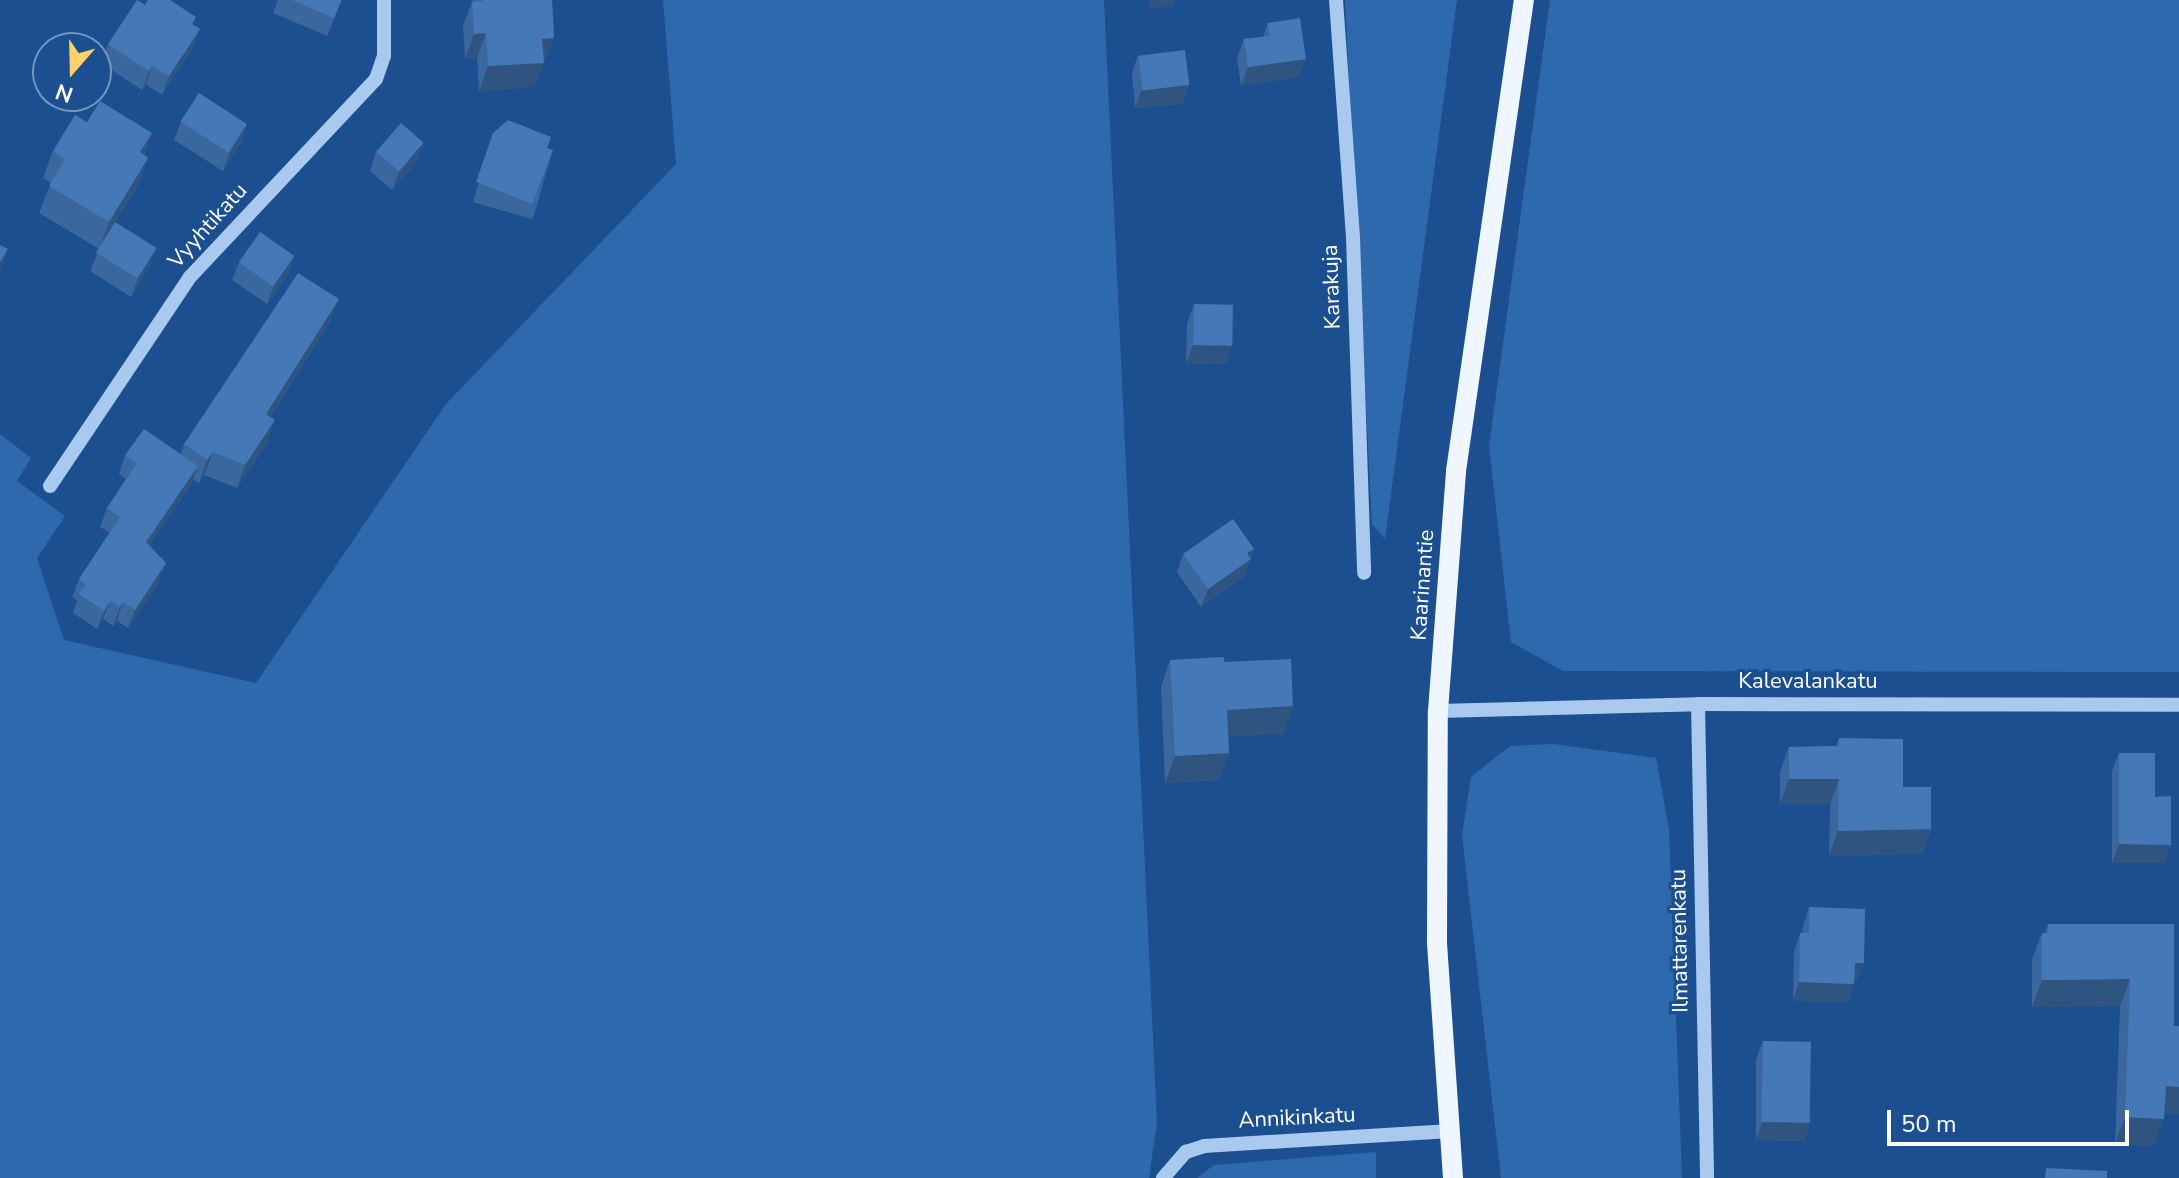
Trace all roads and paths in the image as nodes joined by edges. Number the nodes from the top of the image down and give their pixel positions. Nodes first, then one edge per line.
1 (384, 0) edge
2 (1336, 0) edge
3 (1524, 0) edge
4 (50, 486) dead end
5 (1364, 573) dead end
6 (1698, 704) junction
7 (2179, 705) edge
8 (1438, 711) junction
9 (1447, 1131) junction
10 (1163, 1178) edge
11 (1453, 1178) edge
12 (1707, 1178) edge

1 - 4 street, Vyyhtikatu
2 - 5 street, Karakuja
3 - 8 main road, Kaarinantie
6 - 7 street, Kalevalankatu
6 - 8 street, Kalevalankatu
6 - 12 street, Ilmattarenkatu
8 - 9 main road, Kaarinantie
9 - 10 street, Annikinkatu
9 - 11 main road, Kaarinantie

